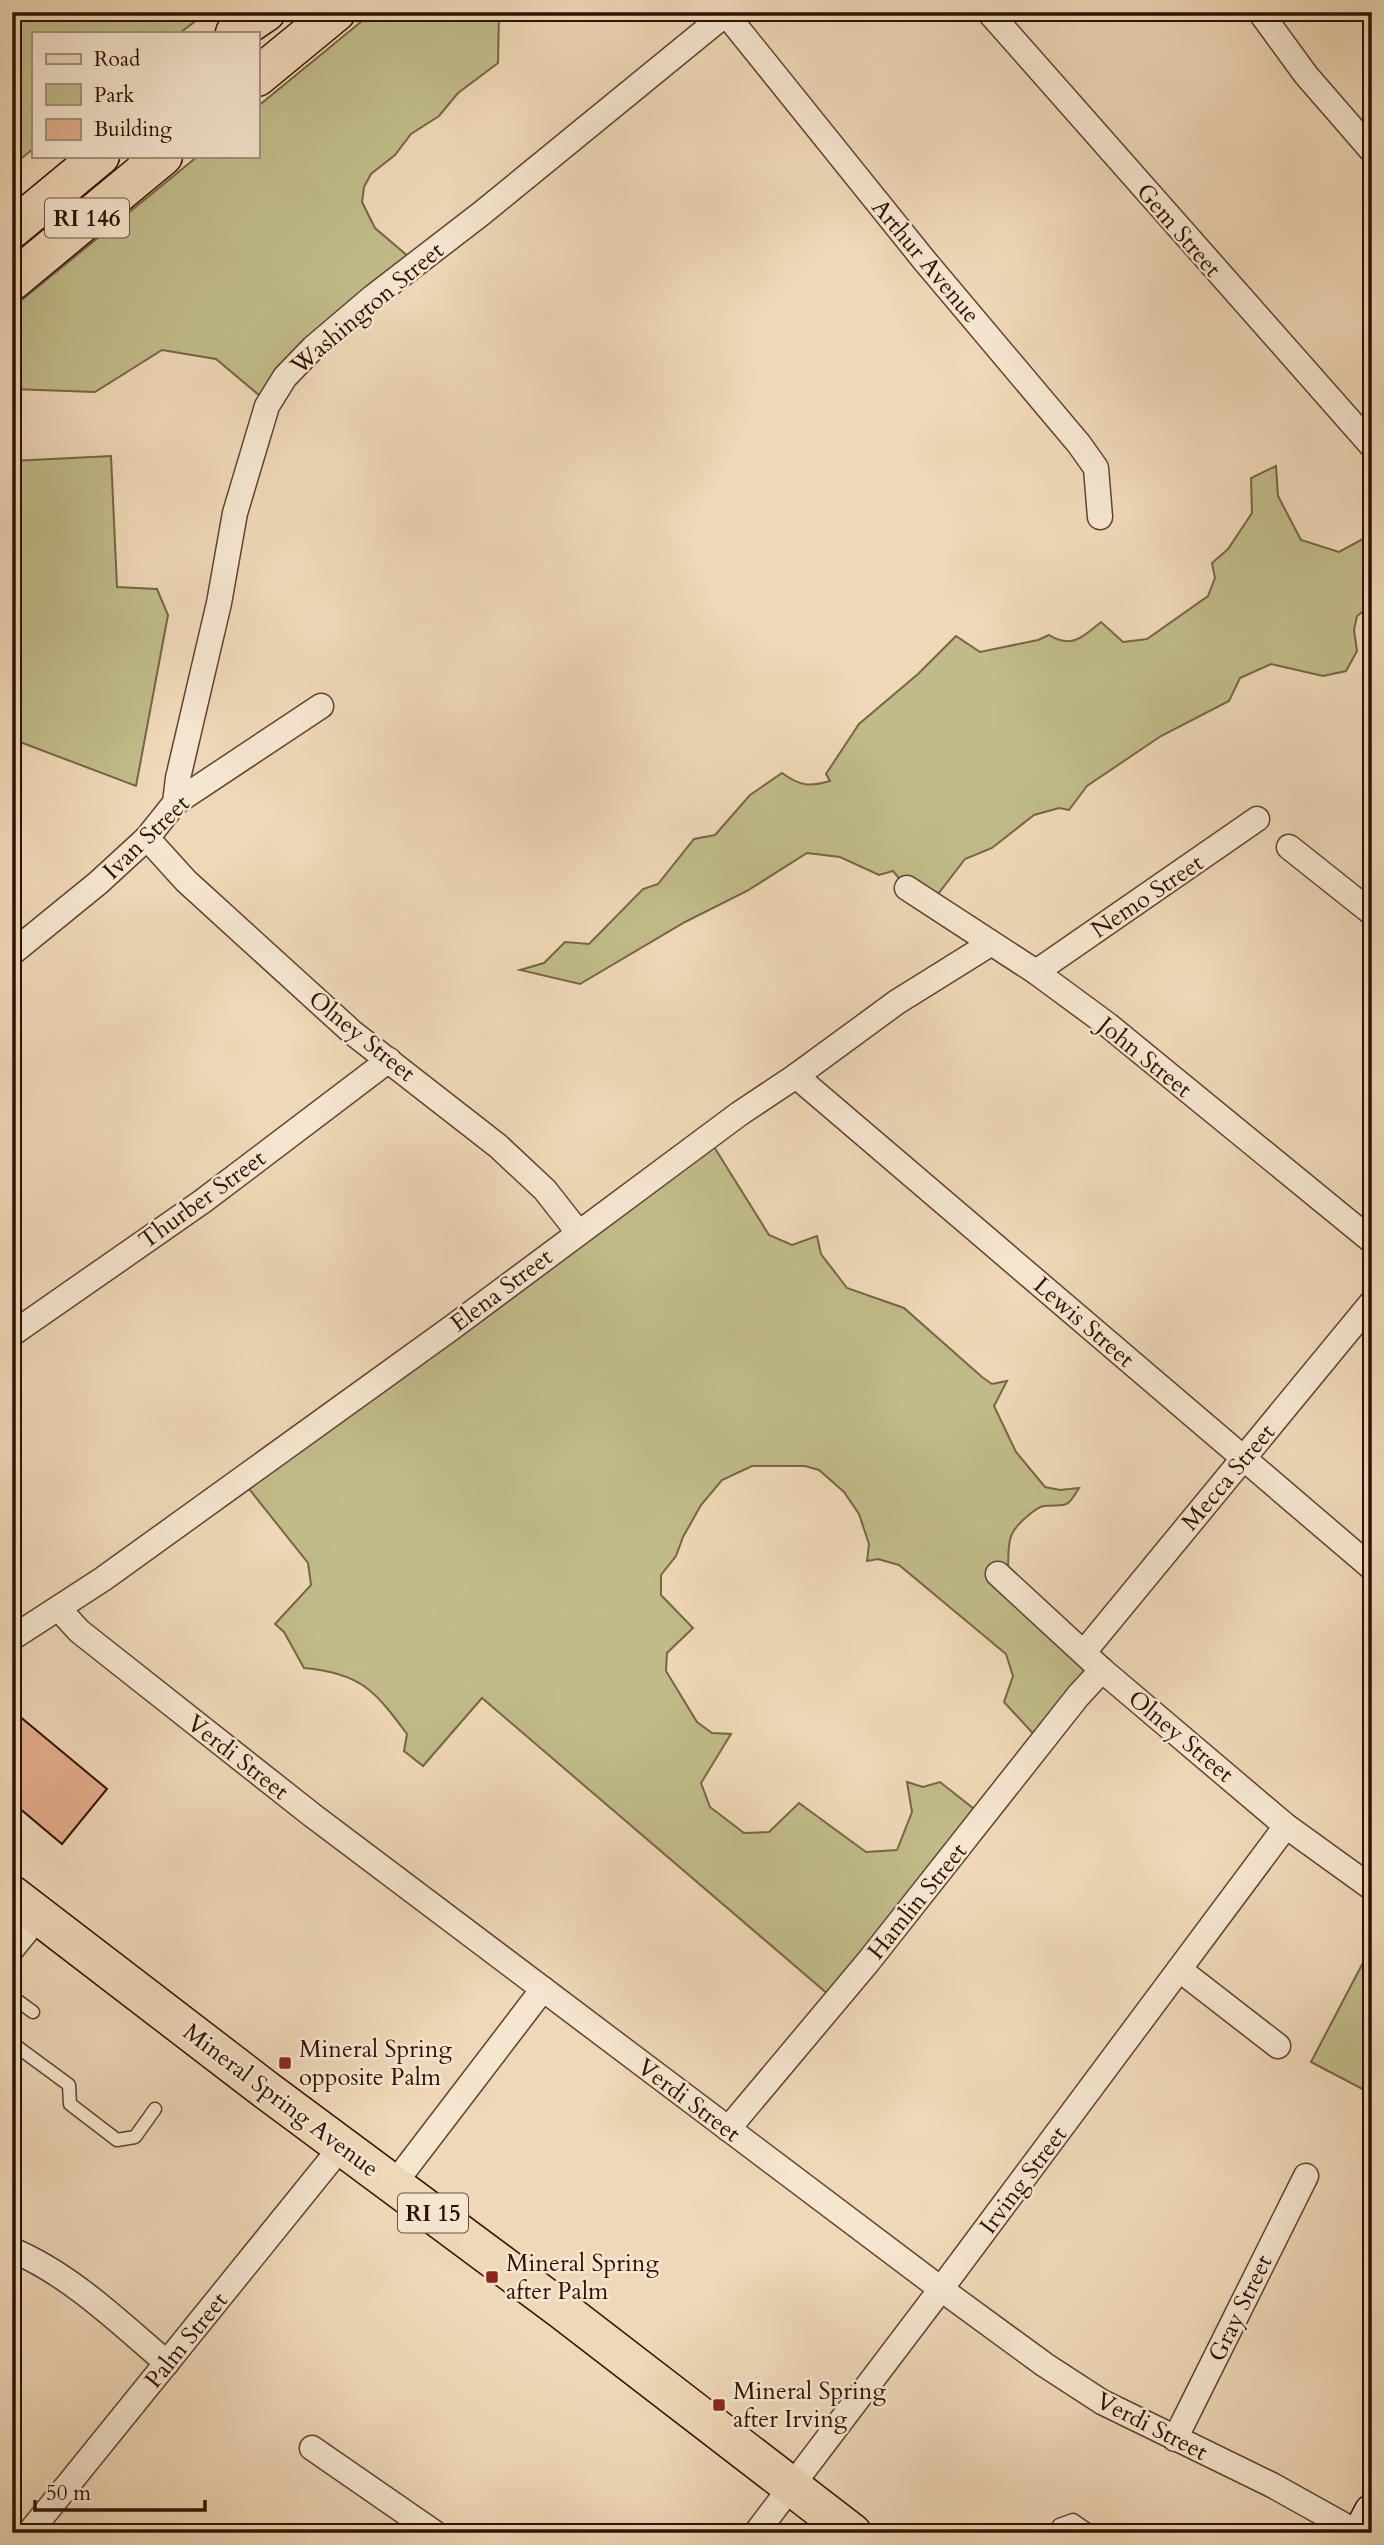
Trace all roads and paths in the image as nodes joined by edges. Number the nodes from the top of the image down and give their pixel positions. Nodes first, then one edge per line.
1 (266, 12) edge
2 (272, 12) edge
3 (335, 12) edge
4 (989, 12) edge
5 (727, 13) edge
6 (1262, 13) edge
7 (236, 32) edge
8 (248, 32) edge
9 (259, 75) edge
10 (1372, 151) edge
11 (63, 158) edge
12 (98, 158) edge
13 (161, 158) edge
14 (12, 194) edge
15 (12, 229) edge
16 (12, 281) edge
17 (1372, 446) edge
18 (1100, 517) dead end
19 (321, 706) dead end
20 (175, 803) junction
21 (1257, 819) dead end
22 (147, 838) junction
23 (1289, 847) dead end
24 (907, 888) dead end
25 (1372, 913) edge
26 (990, 944) junction
27 (12, 953) edge
28 (1036, 972) junction
29 (389, 1060) junction
30 (796, 1076) junction
31 (578, 1232) junction
32 (1372, 1241) edge
33 (1372, 1302) edge
34 (12, 1334) edge
35 (1243, 1459) junction
36 (1372, 1568) edge
37 (998, 1574) dead end
38 (59, 1609) junction
39 (12, 1638) edge
40 (1084, 1652) junction
41 (1102, 1670) junction
42 (1286, 1826) junction
43 (1372, 1888) edge
44 (26, 1906) edge
45 (12, 1949) edge
46 (1180, 1970) junction
47 (543, 1989) junction
48 (12, 2001) edge
49 (33, 2012) dead end
50 (12, 2043) edge
51 (1278, 2046) dead end
52 (155, 2109) dead end
53 (728, 2129) junction
54 (342, 2146) junction
55 (1306, 2176) dead end
56 (394, 2183) junction
57 (12, 2250) edge
58 (941, 2289) junction
59 (167, 2363) junction
60 (1175, 2439) junction
61 (312, 2448) dead end
62 (792, 2486) junction
63 (1372, 2512) edge
64 (29, 2533) edge
65 (435, 2533) edge
66 (756, 2533) edge
67 (852, 2533) edge
68 (1055, 2533) edge
69 (1092, 2533) edge
70 (1360, 2533) edge

1 - 7 main road
2 - 8 main road
3 - 9 main road
4 - 17 street, Gem Street
5 - 18 street, Arthur Avenue
5 - 20 street, Washington Street
6 - 10 street
11 - 14 main road
12 - 15 main road, RI 146
13 - 16 main road, RI 146
19 - 20 street, Ivan Street
20 - 22 street, Ivan Street
21 - 28 street, Nemo Street
22 - 27 street, Ivan Street
22 - 29 street, Olney Street
23 - 25 street
24 - 26 street, John Street
26 - 28 street, John Street
26 - 30 street, Elena Street
28 - 32 street, John Street
29 - 31 street, Olney Street
29 - 34 street, Thurber Street
30 - 31 street, Elena Street
30 - 35 street, Lewis Street
31 - 38 street, Elena Street
33 - 35 street, Mecca Street
35 - 36 street, Lewis Street
35 - 40 street, Mecca Street
37 - 40 street, Olney Street
38 - 39 street, Elena Street
38 - 47 street, Verdi Street
40 - 41 street, Olney Street
41 - 42 street, Olney Street
41 - 53 street, Hamlin Street
42 - 43 street, Olney Street
42 - 46 street, Irving Street
44 - 45 street
44 - 54 main road, Mineral Spring Avenue / RI 15
46 - 51 street
46 - 58 street, Irving Street
47 - 53 street, Verdi Street
47 - 56 street
48 - 49 lane
50 - 52 lane
53 - 58 street, Verdi Street
54 - 56 main road, Mineral Spring Avenue / RI 15
54 - 59 street, Palm Street
55 - 60 street, Gray Street
56 - 62 main road, Mineral Spring Avenue / RI 15
57 - 59 street
58 - 60 street, Verdi Street
58 - 62 street, Irving Street
59 - 64 street, Palm Street
60 - 70 street, Verdi Street
61 - 65 street
62 - 66 street, Irving Street
62 - 67 main road, Mineral Spring Avenue / RI 15
63 - 70 street
68 - 69 lane

